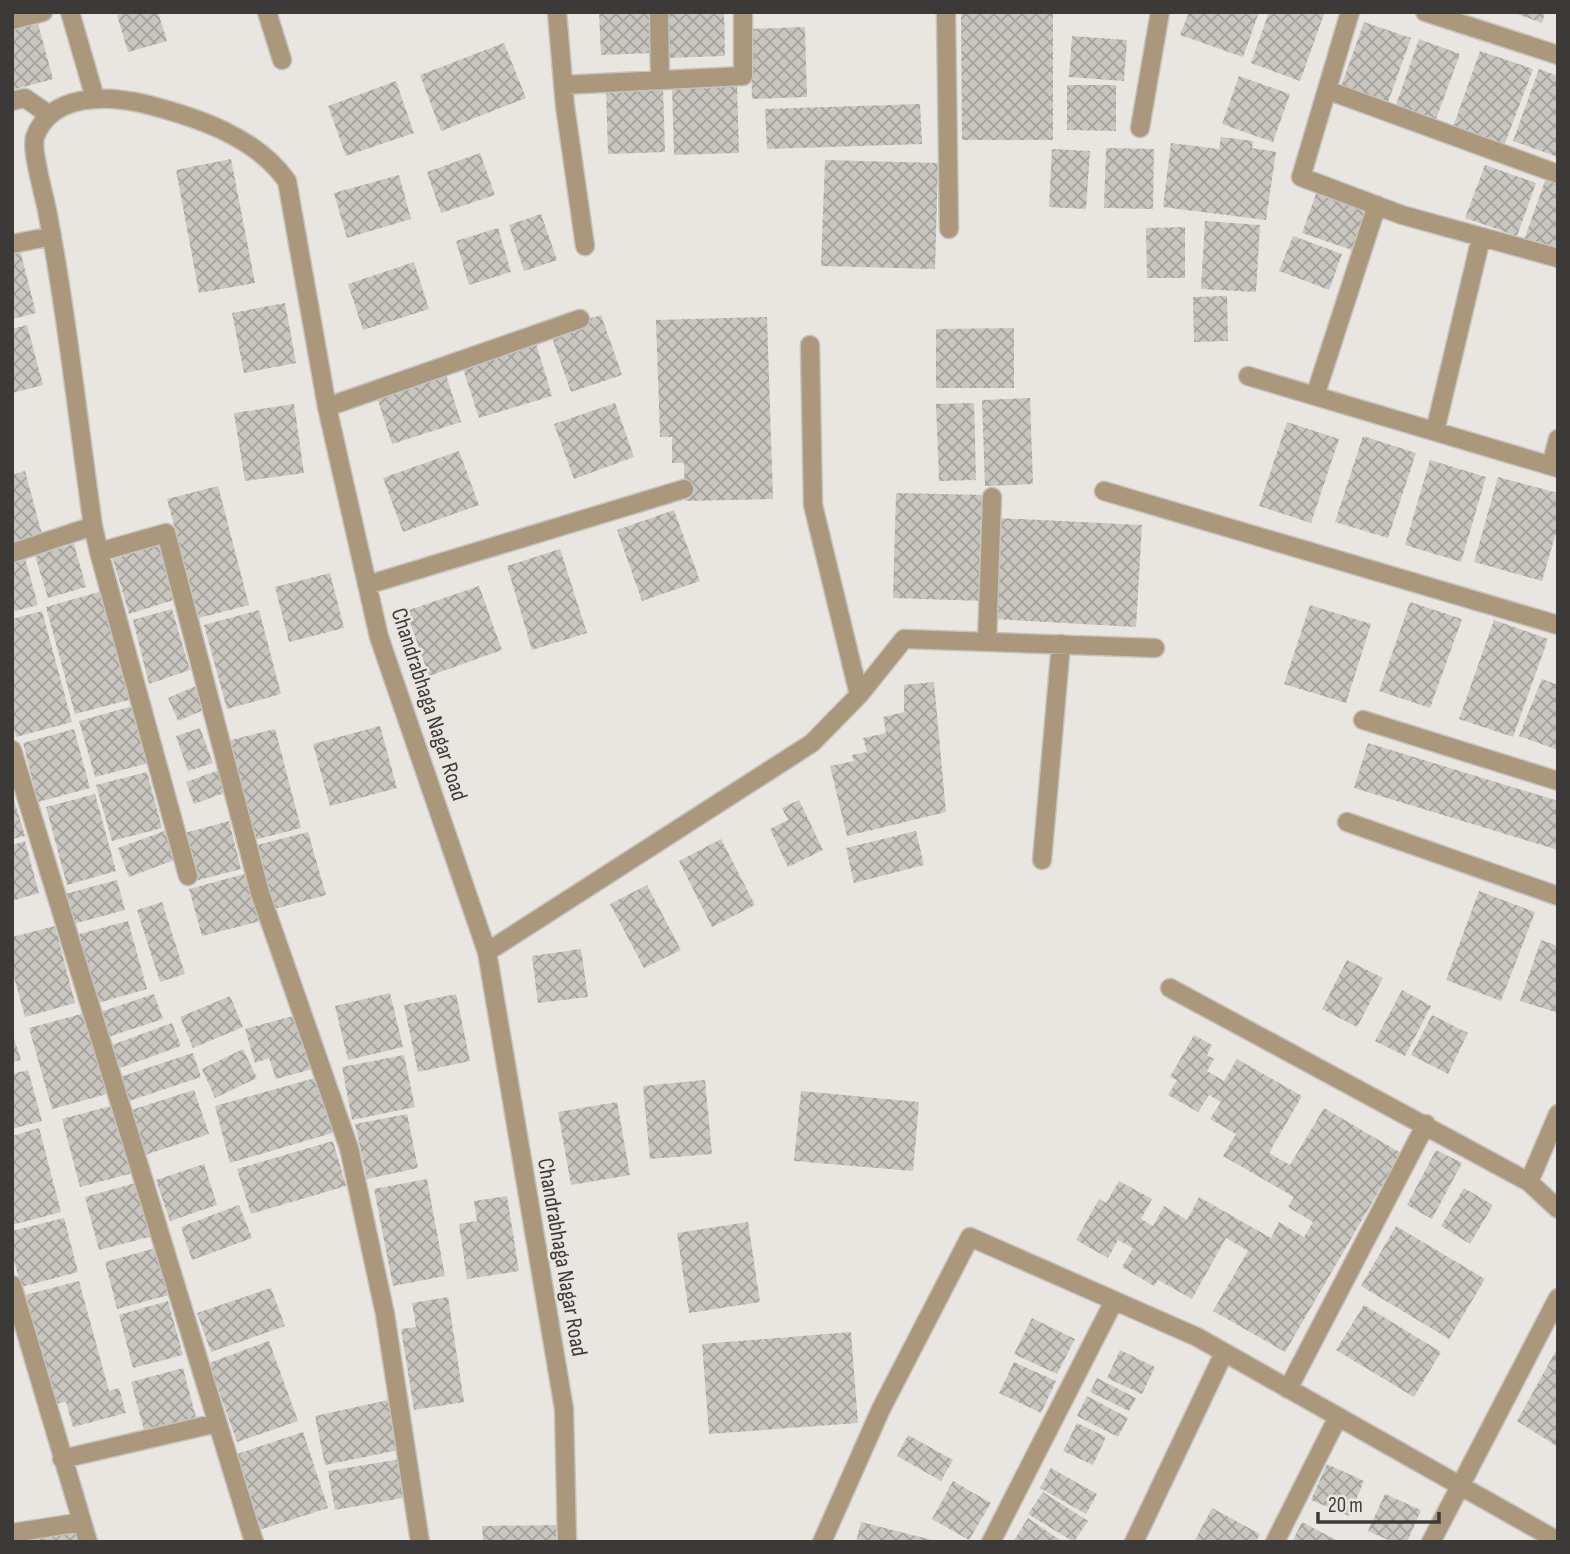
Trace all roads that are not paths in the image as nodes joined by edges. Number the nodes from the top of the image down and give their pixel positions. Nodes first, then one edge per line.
1 (43, 12) edge
2 (70, 12) edge
3 (267, 12) edge
4 (557, 12) edge
5 (659, 12) edge
6 (743, 12) edge
7 (946, 12) edge
8 (1160, 12) edge
9 (1350, 12) edge
10 (1425, 12) edge
11 (12, 20) edge
12 (1558, 55) edge
13 (282, 60) dead end
14 (660, 80) junction
15 (563, 85) junction
16 (1327, 90) junction
17 (95, 98) junction
18 (12, 101) edge
19 (48, 114) junction
20 (1140, 128) dead end
21 (1558, 174) edge
22 (1377, 205) junction
23 (949, 229) dead end
24 (52, 236) junction
25 (1482, 237) junction
26 (12, 244) edge
27 (585, 246) dead end
28 (1558, 258) edge
29 (580, 319) dead end
30 (810, 345) dead end
31 (1248, 376) dead end
32 (1315, 396) junction
33 (327, 407) junction
34 (1435, 431) junction
35 (1558, 439) edge
36 (1554, 467) edge
37 (684, 489) dead end
38 (1104, 491) dead end
39 (992, 498) dead end
40 (93, 526) junction
41 (99, 552) junction
42 (12, 553) edge
43 (367, 585) junction
44 (1558, 625) edge
45 (987, 642) junction
46 (1061, 644) junction
47 (1156, 648) dead end
48 (859, 695) junction
49 (1363, 720) dead end
50 (12, 750) edge
51 (1558, 781) edge
52 (1347, 822) dead end
53 (1042, 860) dead end
54 (188, 876) dead end
55 (1558, 896) edge
56 (487, 952) junction
57 (1170, 988) dead end
58 (1558, 1114) edge
59 (1426, 1124) junction
60 (1529, 1182) junction
61 (1558, 1209) edge
62 (12, 1285) edge
63 (1558, 1298) edge
64 (1114, 1301) junction
65 (1224, 1353) junction
66 (1288, 1389) junction
67 (1338, 1417) junction
68 (217, 1423) junction
69 (62, 1459) junction
70 (1460, 1486) junction
71 (82, 1522) junction
72 (12, 1533) edge
73 (1558, 1541) edge
74 (88, 1542) edge
75 (254, 1542) edge
76 (420, 1542) edge
77 (567, 1542) edge
78 (822, 1542) edge
79 (991, 1542) edge
80 (1134, 1542) edge
81 (1275, 1542) edge
82 (1432, 1542) edge

1 - 11 street
2 - 17 street
3 - 13 street
4 - 15 street
5 - 14 street
6 - 14 street
7 - 23 street
8 - 20 street
9 - 16 street
10 - 12 street
14 - 15 street
15 - 27 street
16 - 21 street
16 - 22 street
17 - 19 street
17 - 33 street, Chandrabhaga Nagar Road
18 - 19 street
19 - 24 street
22 - 25 street
22 - 32 street
24 - 26 street
24 - 40 street
25 - 28 street
25 - 34 street
29 - 33 street
30 - 48 street
31 - 32 street
32 - 34 street
33 - 43 street, Chandrabhaga Nagar Road
34 - 36 street
35 - 36 street
37 - 43 street
38 - 44 street
39 - 45 street
40 - 41 street
40 - 42 street
41 - 54 street
41 - 76 street
43 - 56 street, Chandrabhaga Nagar Road
45 - 46 street
45 - 48 street
46 - 47 street
46 - 53 street
48 - 56 street
49 - 51 street
50 - 68 street
52 - 55 street
56 - 77 street, Chandrabhaga Nagar Road
57 - 59 street
58 - 60 street
59 - 60 street
59 - 66 street
60 - 61 street
62 - 69 street
63 - 70 street
64 - 65 street
64 - 78 street
64 - 79 street
65 - 66 street
65 - 80 street
66 - 67 street
67 - 70 street
67 - 81 street
68 - 69 street
68 - 75 street
69 - 71 street
70 - 73 street
70 - 82 street
71 - 72 street
71 - 74 street

